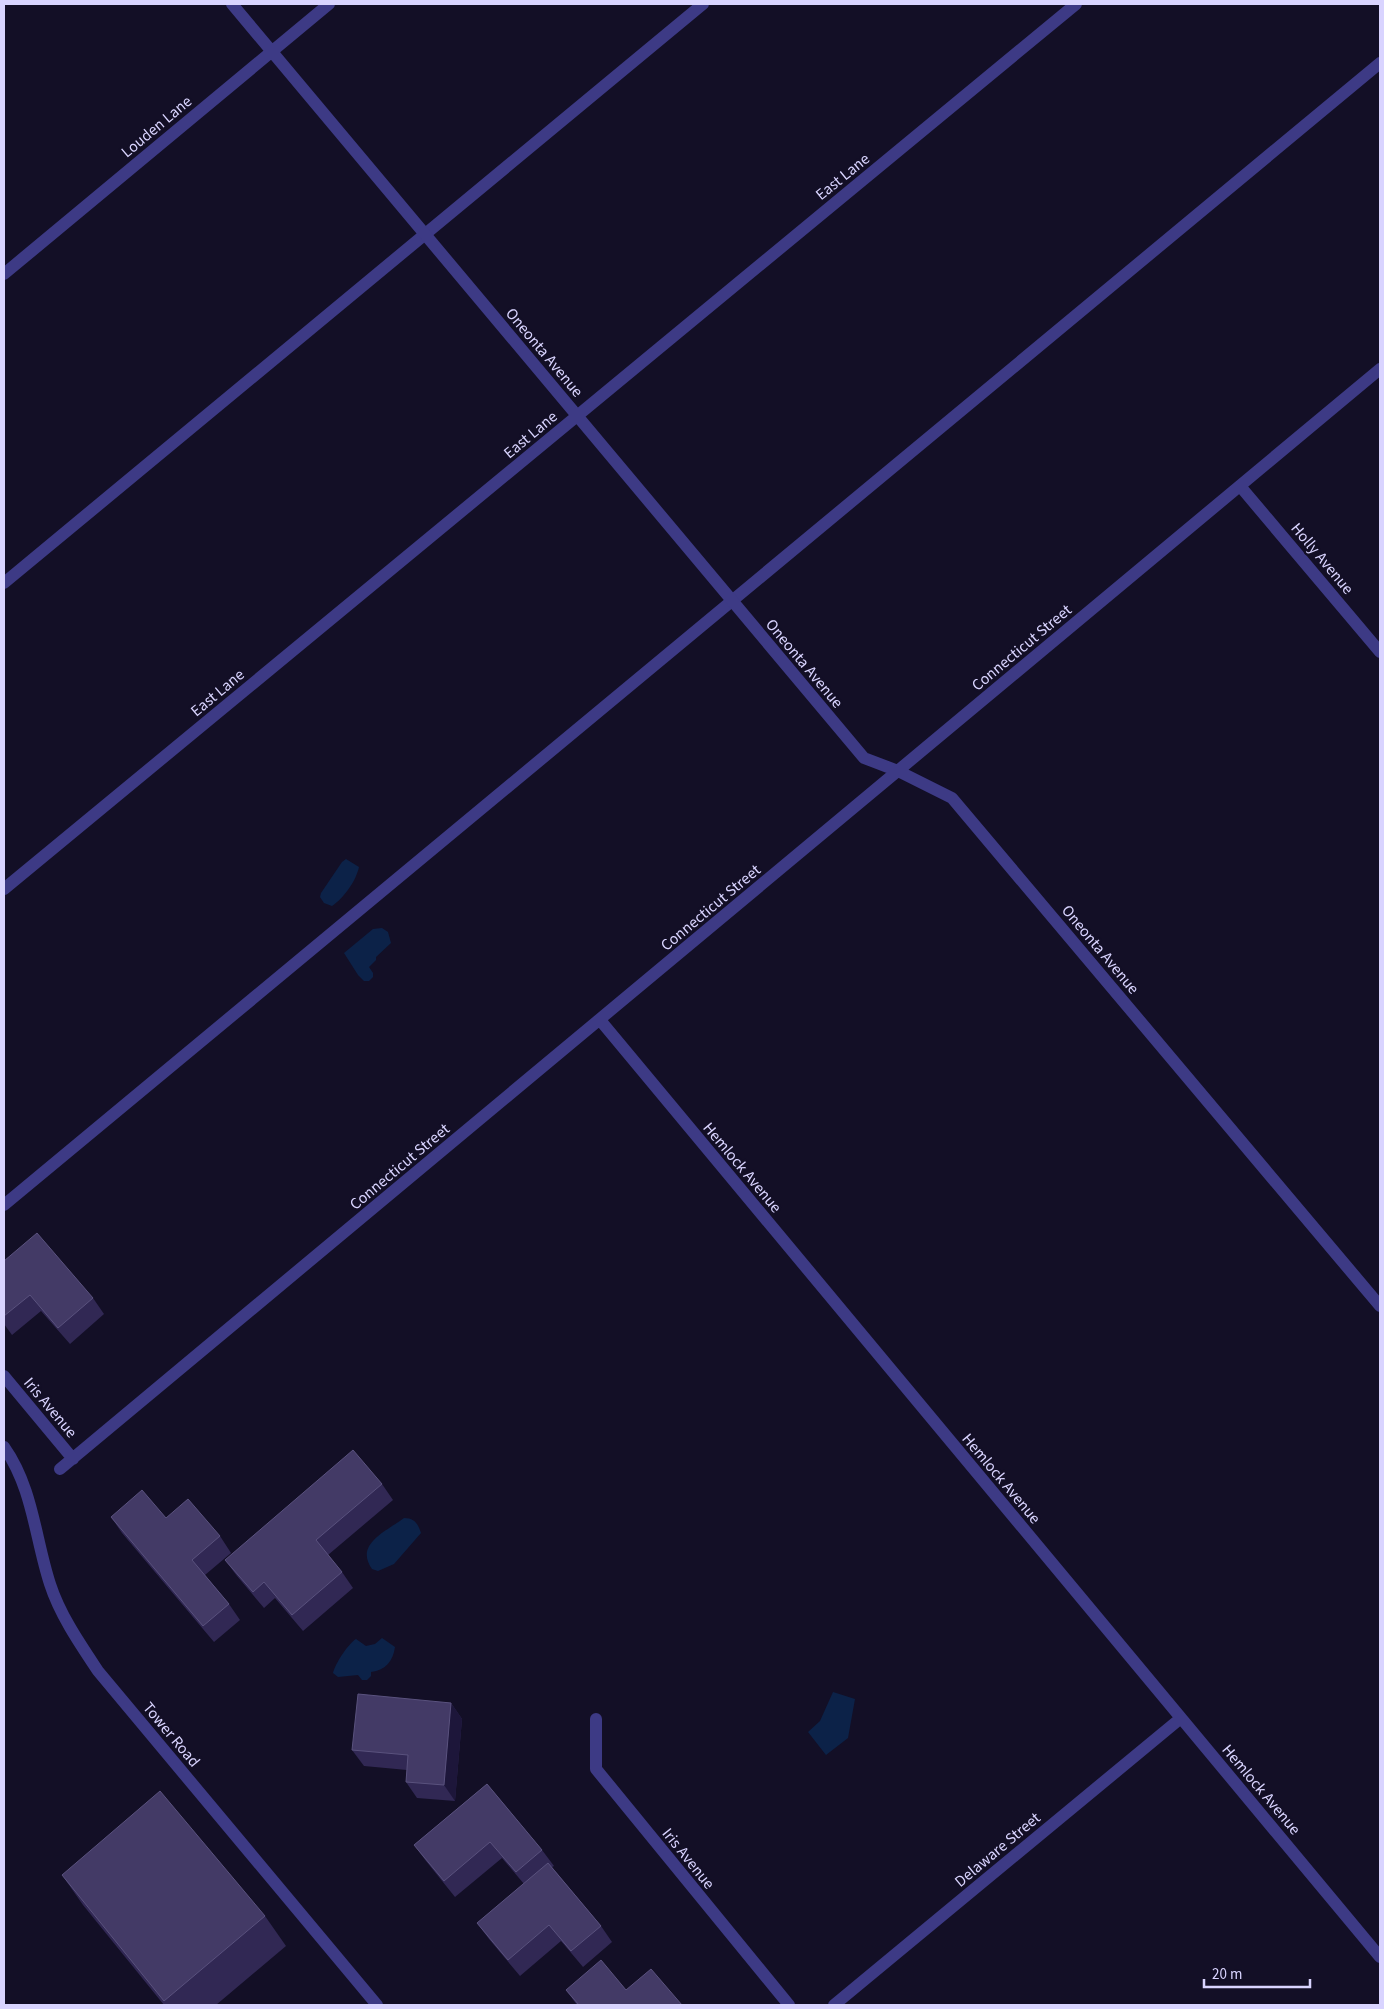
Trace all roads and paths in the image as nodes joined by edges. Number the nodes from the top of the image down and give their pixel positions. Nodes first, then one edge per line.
1 (232, 4) edge
2 (329, 4) edge
3 (703, 4) edge
4 (1076, 4) edge
5 (272, 51) junction
6 (1380, 63) edge
7 (425, 234) junction
8 (4, 274) edge
9 (1380, 369) edge
10 (578, 416) junction
11 (1240, 486) junction
12 (4, 583) edge
13 (732, 601) junction
14 (1380, 652) edge
15 (898, 771) junction
16 (4, 889) edge
17 (600, 1020) junction
18 (4, 1205) edge
19 (1380, 1306) edge
20 (4, 1376) edge
21 (4, 1448) edge
22 (73, 1459) junction
23 (60, 1469) dead end
24 (1181, 1718) junction
25 (596, 1719) dead end
26 (1380, 1957) edge
27 (377, 2005) edge
28 (789, 2005) edge
29 (834, 2005) edge

1 - 5 street, Oneonta Avenue
2 - 5 street, Louden Lane
3 - 7 street
4 - 10 street, East Lane
5 - 7 street, Oneonta Avenue
5 - 8 street, Louden Lane
6 - 13 street
7 - 10 street, Oneonta Avenue
7 - 12 street
9 - 11 street, Connecticut Street
10 - 13 street, Oneonta Avenue
10 - 16 street, East Lane
11 - 14 street, Holly Avenue
11 - 15 street, Connecticut Street
13 - 15 street, Oneonta Avenue
13 - 18 street
15 - 17 street, Connecticut Street
15 - 19 street, Oneonta Avenue
17 - 22 street, Connecticut Street
17 - 24 street, Hemlock Avenue
20 - 22 street, Iris Avenue
21 - 27 street, Tower Road
22 - 23 street, Connecticut Street
24 - 26 street, Hemlock Avenue
24 - 29 street, Delaware Street
25 - 28 street, Iris Avenue

